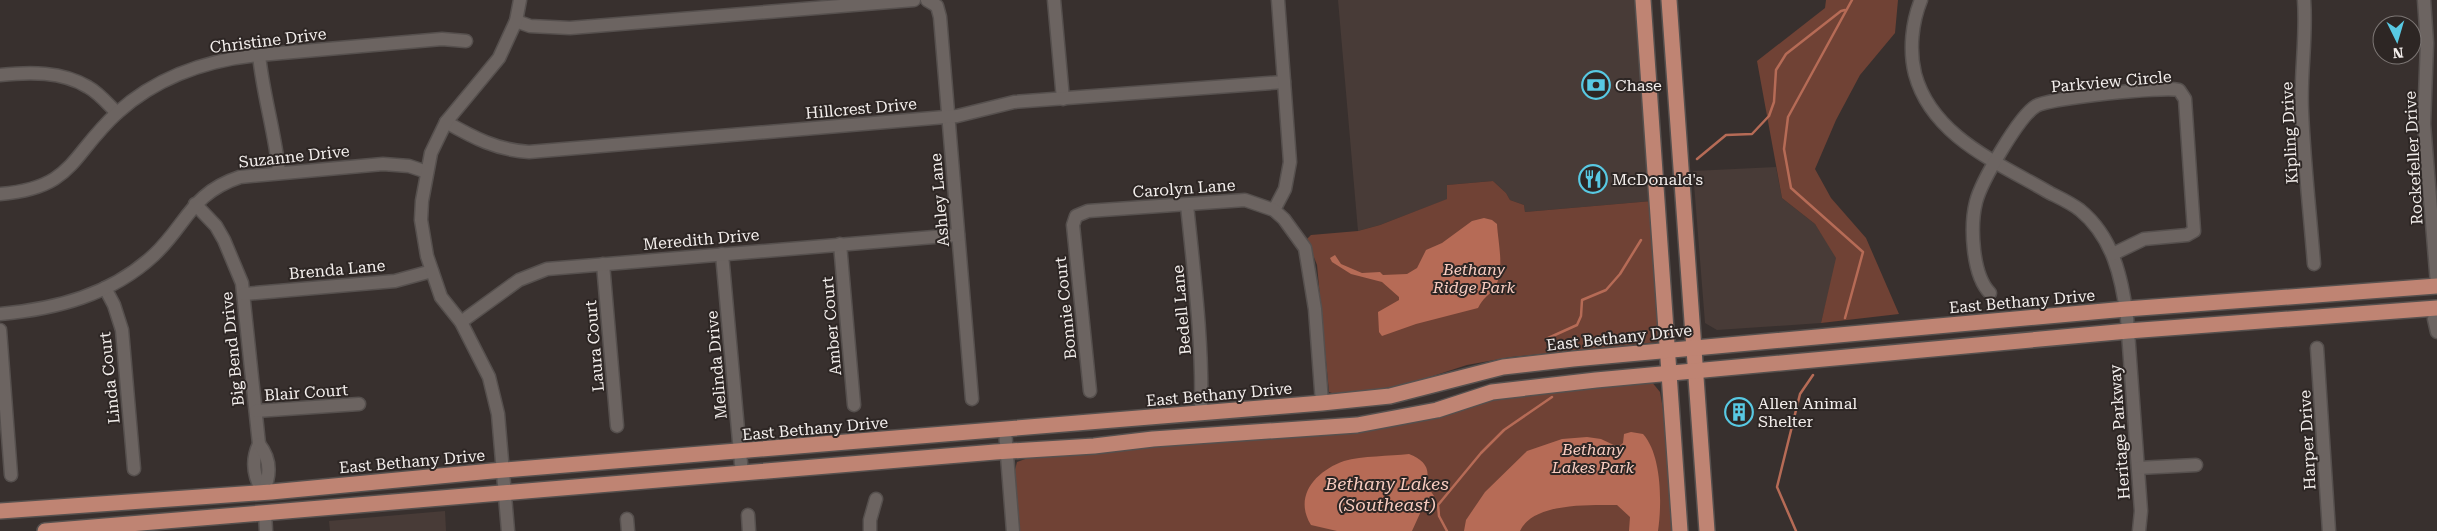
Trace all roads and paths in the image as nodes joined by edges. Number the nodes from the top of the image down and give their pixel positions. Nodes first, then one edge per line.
1 (520, 0) edge
2 (914, 0) edge
3 (1054, 0) edge
4 (1278, 0) edge
5 (1643, 0) edge
6 (1669, 0) edge
7 (1921, 0) edge
8 (2304, 0) edge
9 (2424, 0) edge
10 (929, 1) edge
11 (516, 21) junction
12 (466, 41) dead end
13 (259, 55) junction
14 (0, 76) edge
15 (1284, 82) junction
16 (1062, 99) junction
17 (117, 113) junction
18 (949, 116) junction
19 (1677, 121) junction
20 (446, 122) junction
21 (1653, 123) junction
22 (1996, 161) junction
23 (279, 172) junction
24 (427, 172) junction
25 (0, 194) edge
26 (195, 204) junction
27 (1188, 204) junction
28 (1274, 210) junction
29 (1073, 221) joint
30 (958, 235) junction
31 (840, 244) junction
32 (722, 254) junction
33 (2113, 254) junction
34 (603, 264) junction
35 (2314, 264) dead end
36 (432, 271) junction
37 (2437, 285) edge
38 (105, 288) junction
39 (1990, 293) dead end
40 (244, 294) junction
41 (2321, 295) junction
42 (2437, 308) edge
43 (2126, 309) junction
44 (2437, 313) edge
45 (0, 314) edge
46 (461, 322) junction
47 (2234, 322) junction
48 (0, 330) edge
49 (2128, 331) junction
50 (2437, 332) edge
51 (1693, 348) junction
52 (2317, 348) dead end
53 (1666, 351) junction
54 (1695, 372) junction
55 (1668, 373) junction
56 (1090, 391) dead end
57 (972, 399) dead end
58 (1322, 403) junction
59 (359, 404) dead end
60 (854, 405) dead end
61 (256, 412) junction
62 (1201, 412) junction
63 (617, 426) dead end
64 (1005, 430) junction
65 (1201, 437) junction
66 (740, 452) junction
67 (1006, 452) junction
68 (2196, 465) dead end
69 (134, 468) dead end
70 (2138, 468) junction
71 (502, 470) junction
72 (742, 474) junction
73 (11, 475) dead end
74 (263, 492) junction
75 (504, 494) junction
76 (876, 499) dead end
77 (0, 511) edge
78 (265, 513) junction
79 (748, 515) dead end
80 (45, 531) edge
81 (266, 531) edge
82 (508, 531) edge
83 (749, 531) edge
84 (870, 531) edge
85 (1013, 531) edge
86 (1680, 531) edge
87 (1707, 531) edge
88 (2139, 531) edge
89 (2329, 531) edge

1 - 11 street
2 - 11 street
3 - 16 street
4 - 15 street
5 - 21 main road
6 - 19 main road
7 - 22 street, Heritage Parkway
8 - 35 street, Kipling Drive
9 - 37 street, Rockefeller Drive
10 - 18 street, Ashley Lane
11 - 20 street
12 - 13 street, Christine Drive
13 - 17 street, Christine Drive
13 - 23 street
14 - 17 street
15 - 16 street, Hillcrest Drive
15 - 28 street
16 - 18 street, Hillcrest Drive
17 - 25 street, Christine Drive
18 - 20 street, Hillcrest Drive
18 - 30 street, Ashley Lane
19 - 21 main road
19 - 51 main road
20 - 24 street
21 - 53 main road
22 - 33 street, Heritage Parkway
22 - 33 street, Parkview Circle
22 - 39 street
23 - 24 street, Suzanne Drive
23 - 26 street, Suzanne Drive
24 - 36 street
26 - 38 street, Suzanne Drive
26 - 40 street, Big Bend Drive
27 - 28 street, Carolyn Lane
27 - 29 street, Carolyn Lane
27 - 62 street, Bedell Lane
28 - 58 street, Carolyn Lane
29 - 56 street, Bonnie Court
30 - 31 street, Meredith Drive
30 - 57 street, Ashley Lane
31 - 32 street, Meredith Drive
31 - 60 street, Amber Court
32 - 34 street, Meredith Drive
32 - 66 street, Melinda Drive
33 - 43 street, Heritage Parkway
34 - 46 street, Meredith Drive
34 - 63 street, Laura Court
36 - 40 street, Brenda Lane
36 - 46 street
37 - 41 main road, East Bethany Drive
38 - 45 street, Suzanne Drive
38 - 69 street, Linda Court
40 - 61 street, Big Bend Drive
41 - 43 main road, East Bethany Drive
41 - 47 main road
42 - 47 main road
43 - 49 street, Heritage Parkway
43 - 51 main road, East Bethany Drive
44 - 50 street
46 - 71 street
47 - 49 main road
48 - 73 street
49 - 54 main road
49 - 70 street, Heritage Parkway
51 - 53 main road, East Bethany Drive
51 - 54 main road
52 - 89 street, Harper Drive
53 - 55 main road
53 - 58 main road, East Bethany Drive
54 - 55 main road
54 - 87 main road
55 - 65 main road
55 - 86 main road
58 - 62 main road, East Bethany Drive
59 - 61 street, Blair Court
61 - 74 street, Big Bend Drive
62 - 64 main road, East Bethany Drive
62 - 65 main road
64 - 66 main road, East Bethany Drive
64 - 67 street
65 - 67 main road
66 - 71 main road, East Bethany Drive
66 - 72 street, Melinda Drive
67 - 72 main road
67 - 85 street
68 - 70 street
70 - 88 street, Heritage Parkway
71 - 74 main road, East Bethany Drive
71 - 75 street
72 - 75 main road
74 - 77 main road, East Bethany Drive
74 - 78 main road
75 - 78 main road
75 - 82 street
76 - 84 street
78 - 80 main road
78 - 81 street
79 - 83 street

